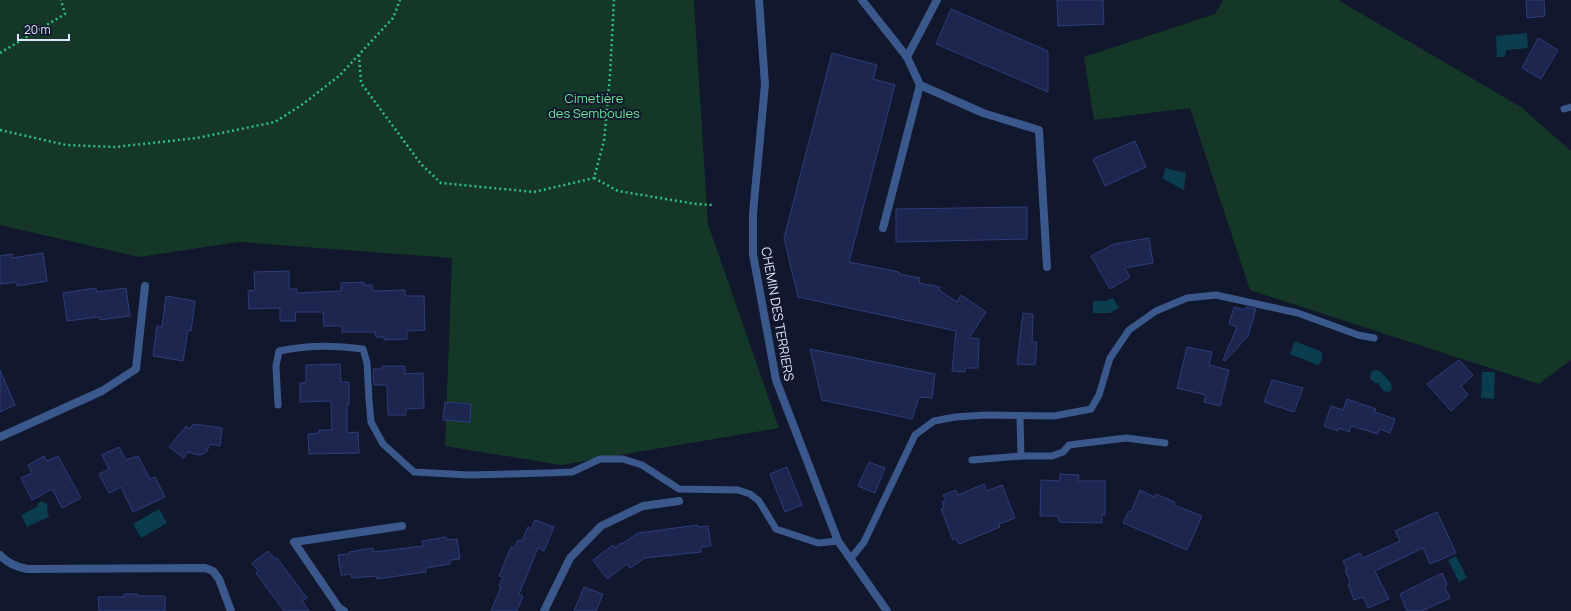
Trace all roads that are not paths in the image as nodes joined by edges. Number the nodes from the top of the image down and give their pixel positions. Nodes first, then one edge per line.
1 (759, 0) edge
2 (862, 0) edge
3 (937, 0) edge
4 (907, 57) junction
5 (920, 85) junction
6 (883, 228) dead end
7 (1047, 267) dead end
8 (145, 286) dead end
9 (1374, 338) dead end
10 (278, 405) dead end
11 (1020, 416) junction
12 (0, 437) edge
13 (1165, 443) dead end
14 (1021, 456) junction
15 (972, 460) dead end
16 (678, 501) dead end
17 (402, 526) dead end
18 (838, 541) junction
19 (0, 555) edge
20 (851, 558) junction
21 (886, 610) edge
22 (231, 611) edge
23 (344, 611) edge
24 (544, 611) edge

1 - 18 street, CHEMIN DES TERRIERS
2 - 4 street
3 - 4 street
4 - 5 street
5 - 6 street
5 - 7 street
8 - 12 street
9 - 11 lane
10 - 18 lane
11 - 14 lane
11 - 20 lane
13 - 14 lane
14 - 15 lane
16 - 24 street
17 - 23 street
18 - 20 street, CHEMIN DES TERRIERS
19 - 22 street
20 - 21 street, CHEMIN DES TERRIERS

